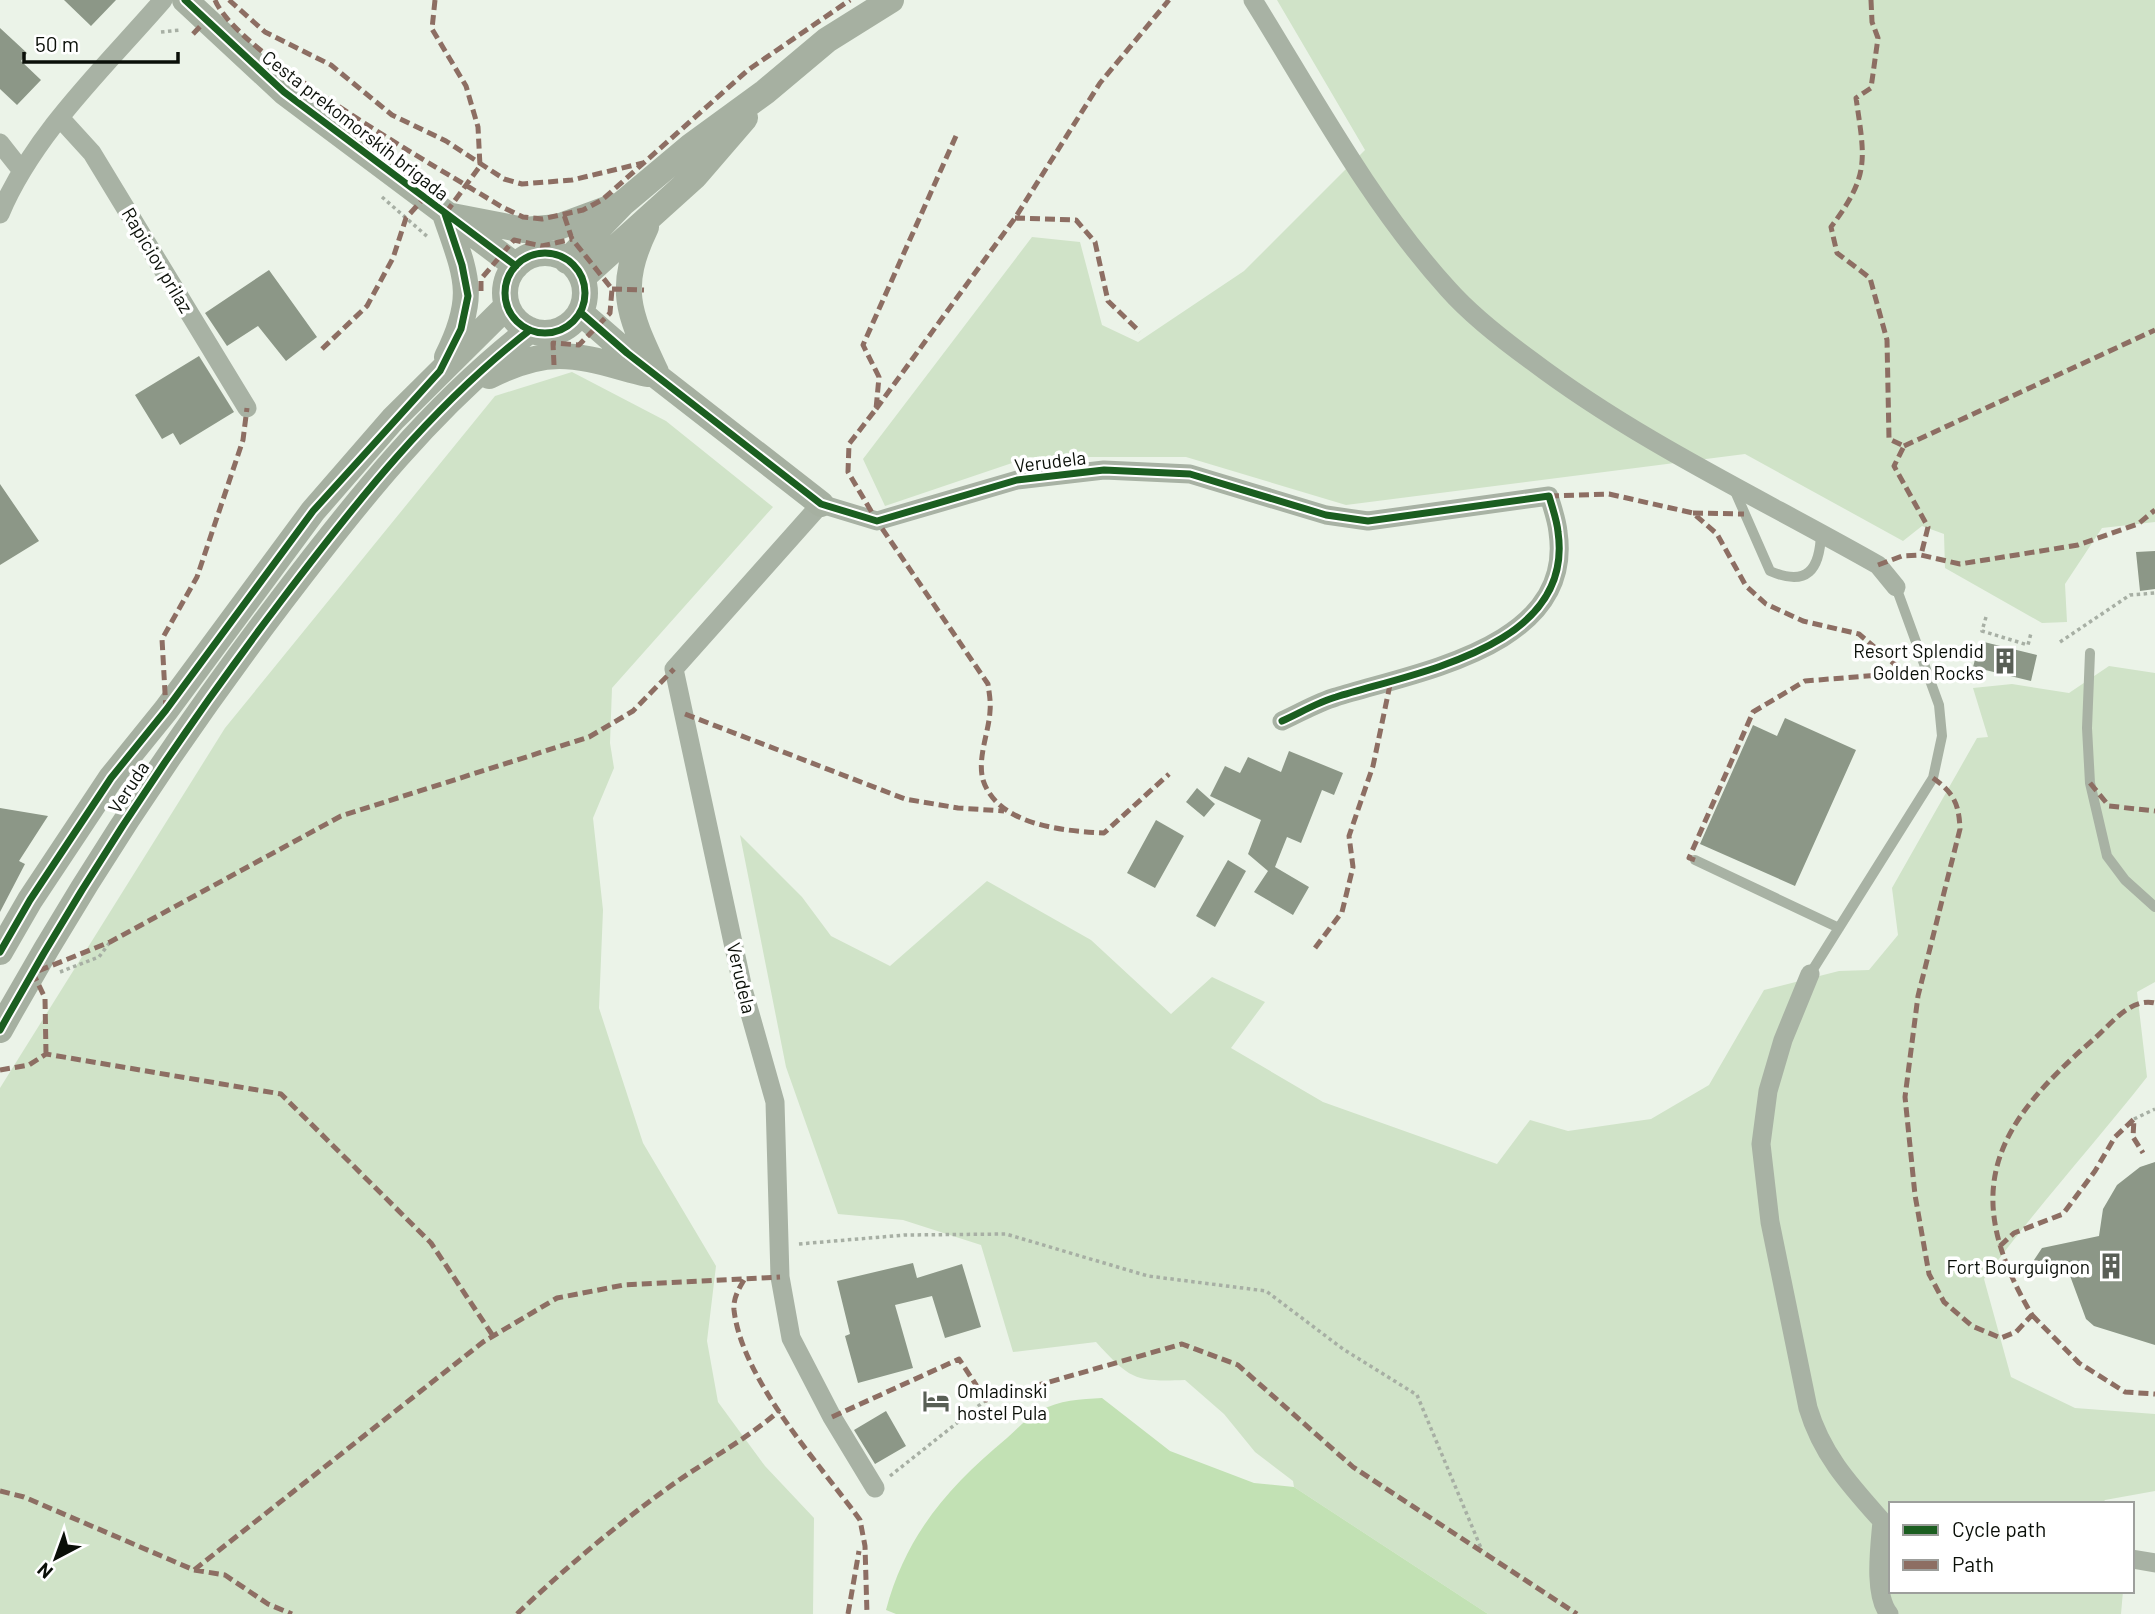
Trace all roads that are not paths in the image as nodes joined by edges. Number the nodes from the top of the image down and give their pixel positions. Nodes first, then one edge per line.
1 (163, 0) edge
2 (185, 0) edge
3 (891, 0) edge
4 (1253, 0) edge
5 (765, 92) junction
6 (61, 119) junction
7 (0, 143) edge
8 (22, 171) junction
9 (623, 203) junction
10 (0, 214) edge
11 (445, 214) junction
12 (650, 218) junction
13 (516, 266) junction
14 (575, 270) junction
15 (507, 306) junction
16 (580, 312) junction
17 (530, 330) junction
18 (440, 371) junction
19 (658, 377) junction
20 (449, 400) junction
21 (247, 408) dead end
22 (1732, 486) junction
23 (821, 504) junction
24 (1822, 533) junction
25 (1896, 587) joint
26 (2090, 653) dead end
27 (1283, 721) dead end
28 (1695, 860) dead end
29 (2155, 907) edge
30 (1839, 928) junction
31 (0, 952) edge
32 (1810, 974) joint
33 (0, 1030) edge
34 (875, 1488) road end
35 (1886, 1522) edge
36 (2134, 1559) edge
37 (2155, 1563) edge
38 (1889, 1614) edge

1 - 6 street
2 - 11 main road, Cesta prekomorskih brigada
3 - 5 main road
4 - 22 street
5 - 9 main road
5 - 12 main road
6 - 8 street
6 - 21 street, Rapiciov prilaz
7 - 8 street
8 - 10 street
9 - 11 main road
9 - 14 main road
11 - 13 main road, Cesta prekomorskih brigada
11 - 18 main road
12 - 14 main road
12 - 19 main road
13 - 14 main road
13 - 15 main road
14 - 16 main road
15 - 17 main road
15 - 18 main road, Veruda
16 - 17 main road
16 - 19 main road, Verudela
17 - 20 main road, Veruda
18 - 31 main road, Veruda
19 - 20 main road
19 - 23 main road, Verudela
20 - 33 main road, Veruda
22 - 24 street
22 - 24 lane
23 - 27 street, Verudela
23 - 34 street, Verudela
24 - 25 street
25 - 30 lane
26 - 29 lane
28 - 30 lane
30 - 32 lane
32 - 35 street
35 - 38 street
36 - 37 street

